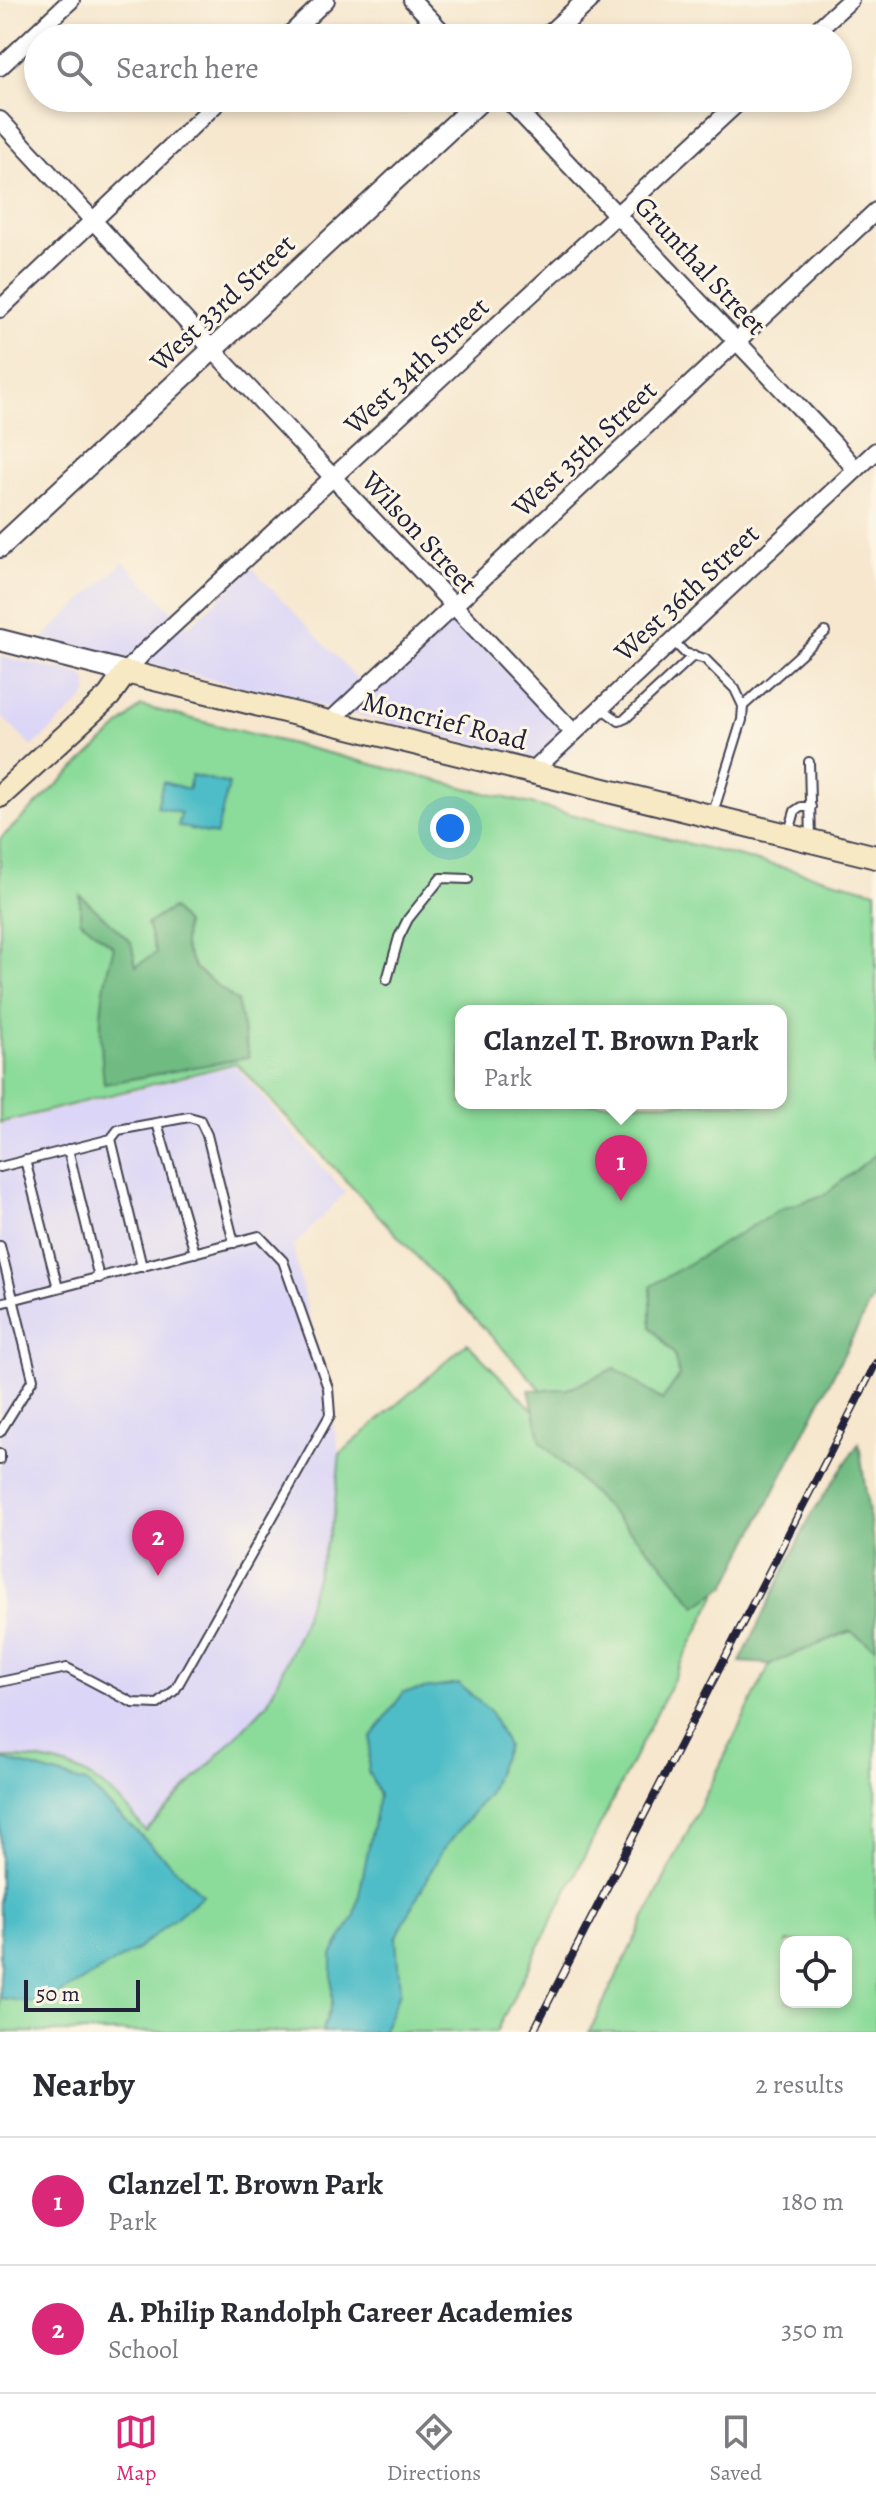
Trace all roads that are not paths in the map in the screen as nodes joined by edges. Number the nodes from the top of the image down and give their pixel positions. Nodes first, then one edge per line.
1 (71, 0) edge
2 (326, 0) edge
3 (412, 0) edge
4 (588, 0) edge
5 (850, 0) edge
6 (46, 24) edge
7 (301, 24) edge
8 (435, 24) edge
9 (562, 24) edge
10 (823, 24) edge
11 (24, 44) edge
12 (0, 67) edge
13 (207, 112) edge
14 (468, 112) edge
15 (520, 112) edge
16 (728, 112) edge
17 (0, 120) edge
18 (876, 211) edge
19 (617, 213) junction
20 (94, 220) junction
21 (0, 309) edge
22 (737, 341) junction
23 (212, 349) junction
24 (876, 451) edge
25 (856, 470) junction
26 (333, 477) junction
27 (0, 547) edge
28 (453, 605) junction
29 (825, 632) dead end
30 (0, 640) edge
31 (673, 640) junction
32 (694, 655) junction
33 (126, 672) junction
34 (743, 706) junction
35 (601, 708) junction
36 (328, 723) junction
37 (574, 733) junction
38 (809, 762) dead end
39 (532, 772) junction
40 (0, 796) edge
41 (811, 807) junction
42 (712, 816) junction
43 (788, 835) junction
44 (811, 841) junction
45 (876, 857) edge
46 (468, 879) dead end
47 (387, 980) dead end
48 (157, 1123) junction
49 (111, 1139) junction
50 (68, 1149) junction
51 (25, 1160) junction
52 (0, 1167) edge
53 (234, 1243) junction
54 (0, 1246) edge
55 (195, 1253) junction
56 (142, 1267) junction
57 (99, 1278) junction
58 (58, 1288) junction
59 (12, 1300) junction
60 (0, 1303) edge
61 (0, 1432) edge
62 (0, 1454) edge
63 (0, 1460) edge
64 (0, 1682) edge

1 - 6 street
2 - 7 street
3 - 8 street
4 - 9 street
5 - 10 street
11 - 12 street
13 - 20 street
14 - 23 street, West 33rd Street
15 - 19 street, Grunthal Street
16 - 19 street, West 34th Street
17 - 20 street, Wilson Street
18 - 22 street, West 35th Street
19 - 22 street, Grunthal Street
19 - 26 street, West 34th Street
20 - 21 street
20 - 23 street, Wilson Street
22 - 25 street, Grunthal Street
22 - 28 street, West 35th Street
23 - 26 street, Wilson Street
23 - 27 street, West 33rd Street
24 - 25 street, West 36th Street
25 - 31 street, West 36th Street
26 - 28 street, Wilson Street
26 - 33 street, West 34th Street
28 - 36 street, West 35th Street
28 - 37 street, Wilson Street
29 - 34 lane
30 - 33 street, Moncrief Road
31 - 32 lane
31 - 35 street, West 36th Street
32 - 34 lane
32 - 35 lane
33 - 36 main road, Moncrief Road
33 - 40 main road
34 - 42 lane
35 - 37 street, West 36th Street
36 - 39 main road, Moncrief Road
37 - 39 street, West 36th Street
38 - 41 lane
39 - 42 main road, Moncrief Road
41 - 43 lane
41 - 44 lane
42 - 43 main road, Moncrief Road
43 - 44 main road, Moncrief Road
44 - 45 main road, Moncrief Road
46 - 47 lane
48 - 49 lane
48 - 53 lane
48 - 55 lane
49 - 50 lane
49 - 56 lane
50 - 51 lane
50 - 57 lane
51 - 52 lane
51 - 58 lane
53 - 55 lane
53 - 64 lane
54 - 59 lane
55 - 56 lane
56 - 57 lane
57 - 58 lane
58 - 59 lane
59 - 60 lane
59 - 61 lane
62 - 63 lane

